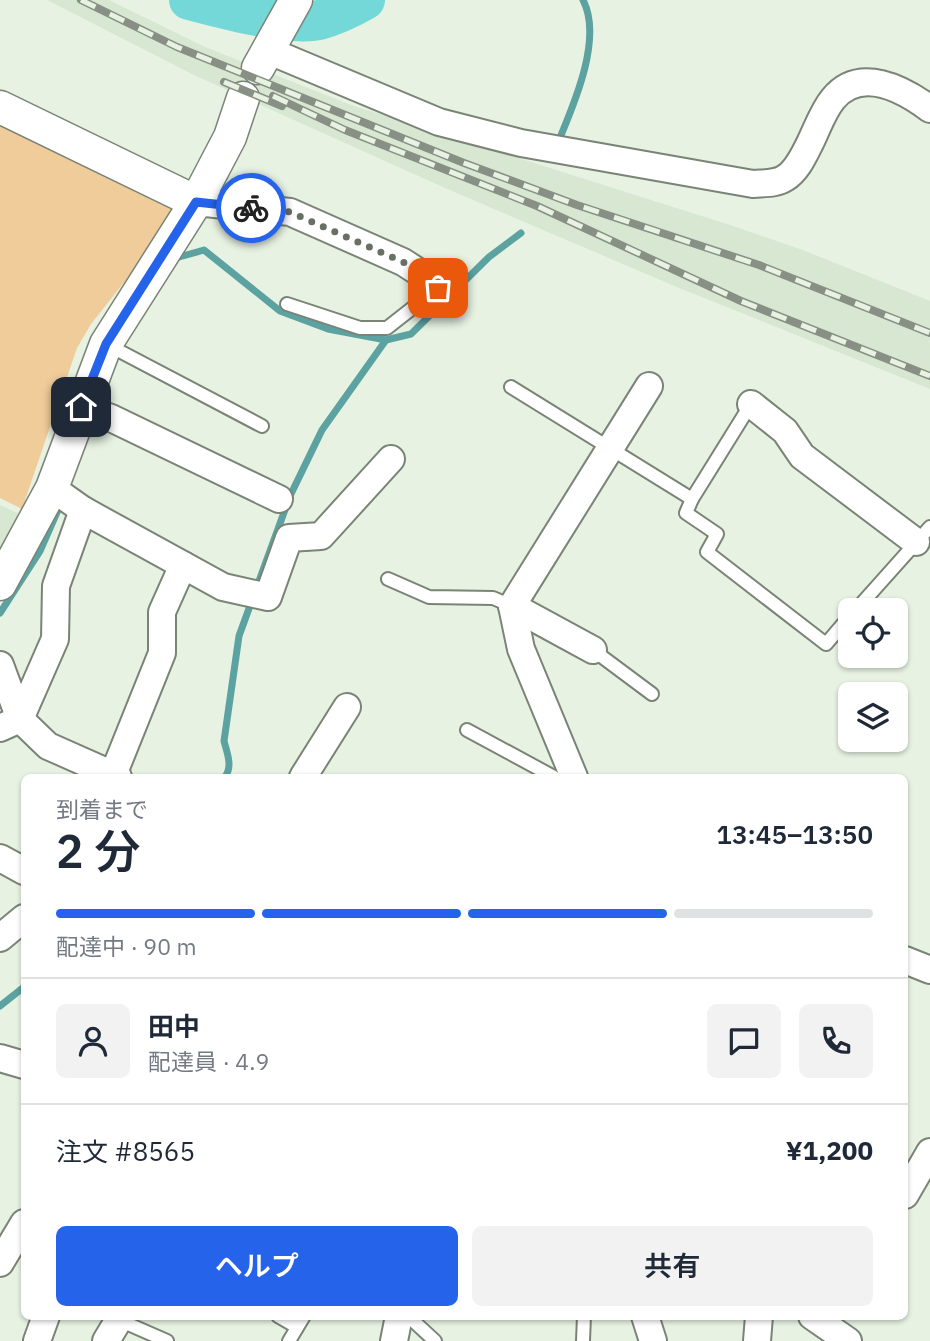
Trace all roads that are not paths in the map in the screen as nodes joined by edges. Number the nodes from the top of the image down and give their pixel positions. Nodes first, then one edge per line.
1 (294, 3) edge
2 (267, 51) joint
3 (243, 98) dead end
4 (0, 107) edge
5 (930, 109) edge
6 (196, 202) junction
7 (438, 288) joint
8 (287, 304) dead end
9 (106, 344) junction
10 (649, 386) dead end
11 (512, 387) dead end
12 (751, 404) joint
13 (81, 407) junction
14 (262, 426) dead end
15 (611, 449) junction
16 (391, 459) dead end
17 (52, 488) junction
18 (279, 499) dead end
19 (692, 499) junction
20 (83, 510) junction
21 (923, 534) edge
22 (183, 565) junction
23 (388, 579) dead end
24 (0, 584) edge
25 (866, 598) edge
26 (512, 606) junction
27 (838, 630) edge
28 (593, 650) joint
29 (0, 665) edge
30 (652, 694) dead end
31 (347, 707) dead end
32 (10, 724) edge
33 (467, 730) dead end
34 (111, 774) edge
35 (116, 774) edge
36 (305, 774) edge
37 (548, 774) edge
38 (573, 774) edge
39 (0, 858) edge
40 (21, 869) edge
41 (21, 920) edge
42 (0, 937) edge
43 (908, 961) edge
44 (930, 970) edge
45 (0, 1058) edge
46 (21, 1064) edge
47 (930, 1152) edge
48 (908, 1190) edge
49 (21, 1228) edge
50 (0, 1263) edge
51 (45, 1320) edge
52 (398, 1320) edge
53 (412, 1320) edge
54 (584, 1320) edge
55 (646, 1320) edge
56 (759, 1320) edge
57 (818, 1320) edge
58 (301, 1322) edge
59 (118, 1329) edge
60 (37, 1341) edge
61 (167, 1341) edge
62 (289, 1341) edge
63 (394, 1341) edge
64 (435, 1341) edge
65 (583, 1341) edge
66 (653, 1341) edge
67 (757, 1341) edge
68 (848, 1341) edge

1 - 2 street
2 - 5 street
3 - 6 street
4 - 6 street
6 - 7 street
6 - 9 street
7 - 8 lane
9 - 13 street
9 - 14 lane
10 - 15 street
11 - 15 lane
12 - 19 lane
12 - 21 street
13 - 17 street
13 - 18 street
15 - 19 lane
15 - 26 street
16 - 22 street
17 - 20 street
17 - 24 street
19 - 27 lane
20 - 22 street
20 - 32 street
21 - 25 lane
22 - 35 street
23 - 26 lane
26 - 28 street
26 - 38 street
28 - 30 lane
29 - 32 street
31 - 36 street
32 - 34 street
33 - 37 lane
39 - 40 street
41 - 42 street
43 - 44 street
45 - 46 street
47 - 48 street
49 - 50 street
51 - 60 street
52 - 63 street
53 - 64 lane
54 - 65 lane
55 - 66 street
56 - 67 street
57 - 68 street
58 - 62 lane
59 - 61 lane

